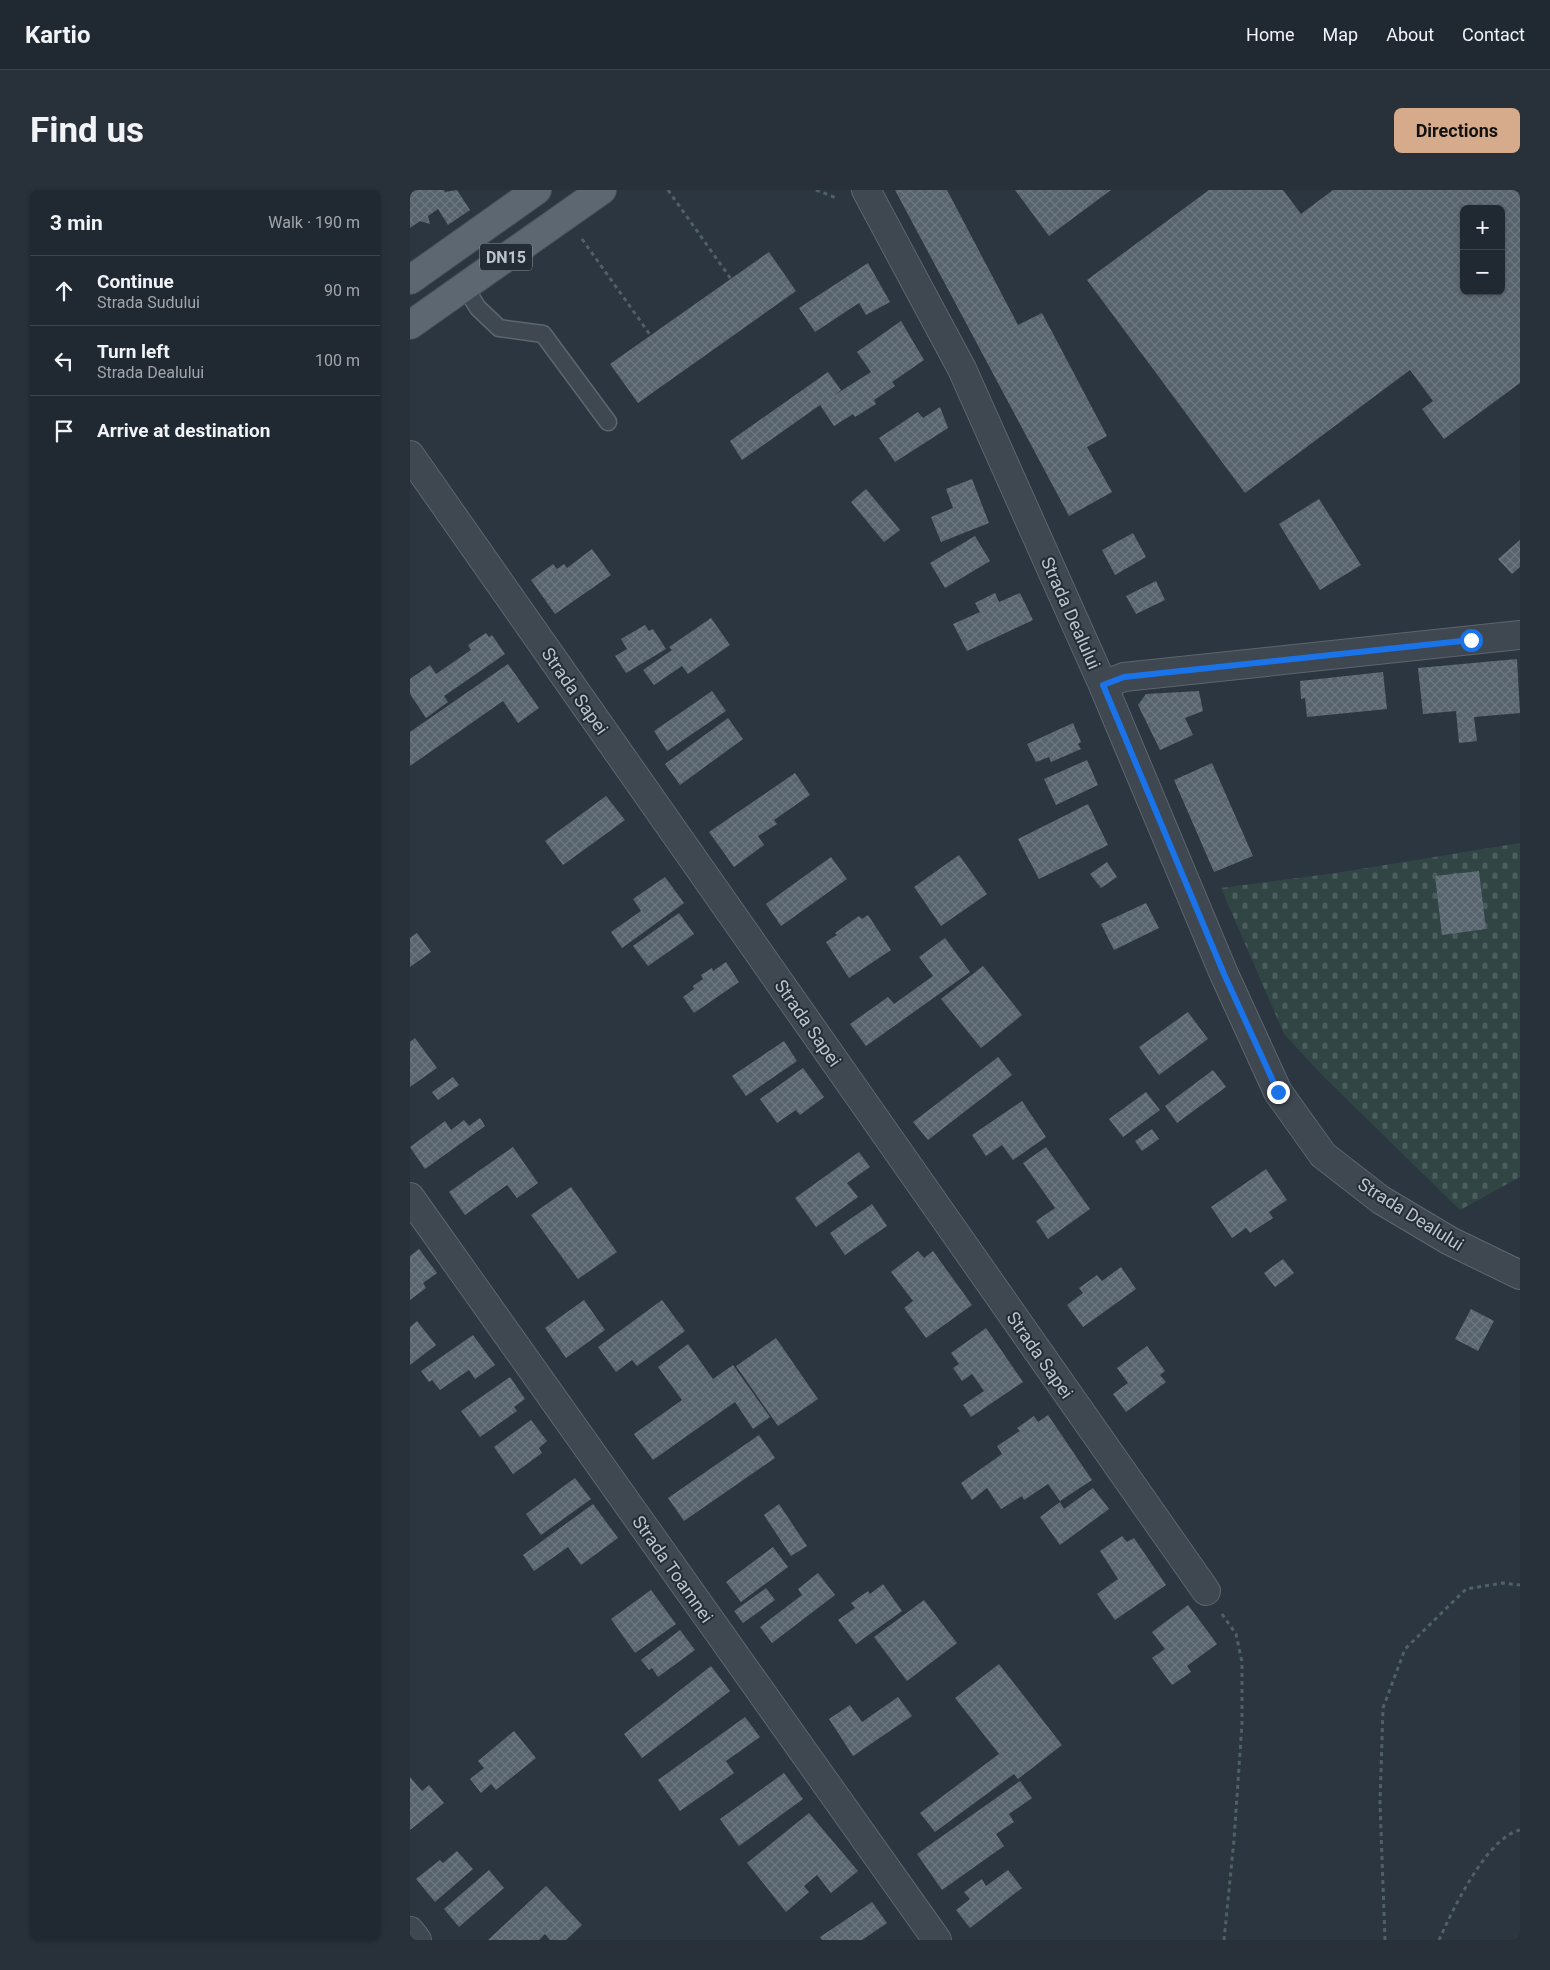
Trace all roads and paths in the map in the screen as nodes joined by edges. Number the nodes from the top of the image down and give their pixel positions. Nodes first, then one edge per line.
1 (537, 190) edge
2 (602, 190) edge
3 (668, 190) edge
4 (816, 190) edge
5 (866, 190) edge
6 (836, 198) dead end
7 (580, 236) dead end
8 (731, 279) dead end
9 (410, 280) edge
10 (464, 286) junction
11 (410, 325) edge
12 (651, 336) dead end
13 (608, 422) dead end
14 (410, 455) edge
15 (1520, 635) edge
16 (1103, 685) junction
17 (410, 1197) edge
18 (1520, 1275) edge
19 (1520, 1584) edge
20 (1206, 1591) joint
21 (1520, 1830) edge
22 (410, 1932) edge
23 (417, 1940) edge
24 (937, 1940) edge
25 (1224, 1940) edge
26 (1385, 1940) edge
27 (1439, 1940) edge

1 - 9 main road, DN15
2 - 10 main road, DN15
3 - 8 path
4 - 6 path
5 - 16 street, Strada Dealului
7 - 12 path
10 - 11 main road, DN15
10 - 13 lane
14 - 20 street, Strada Sapei
15 - 16 street
16 - 18 street, Strada Dealului
17 - 24 street, Strada Toamnei
19 - 26 path
20 - 25 path
21 - 27 path
22 - 23 street

